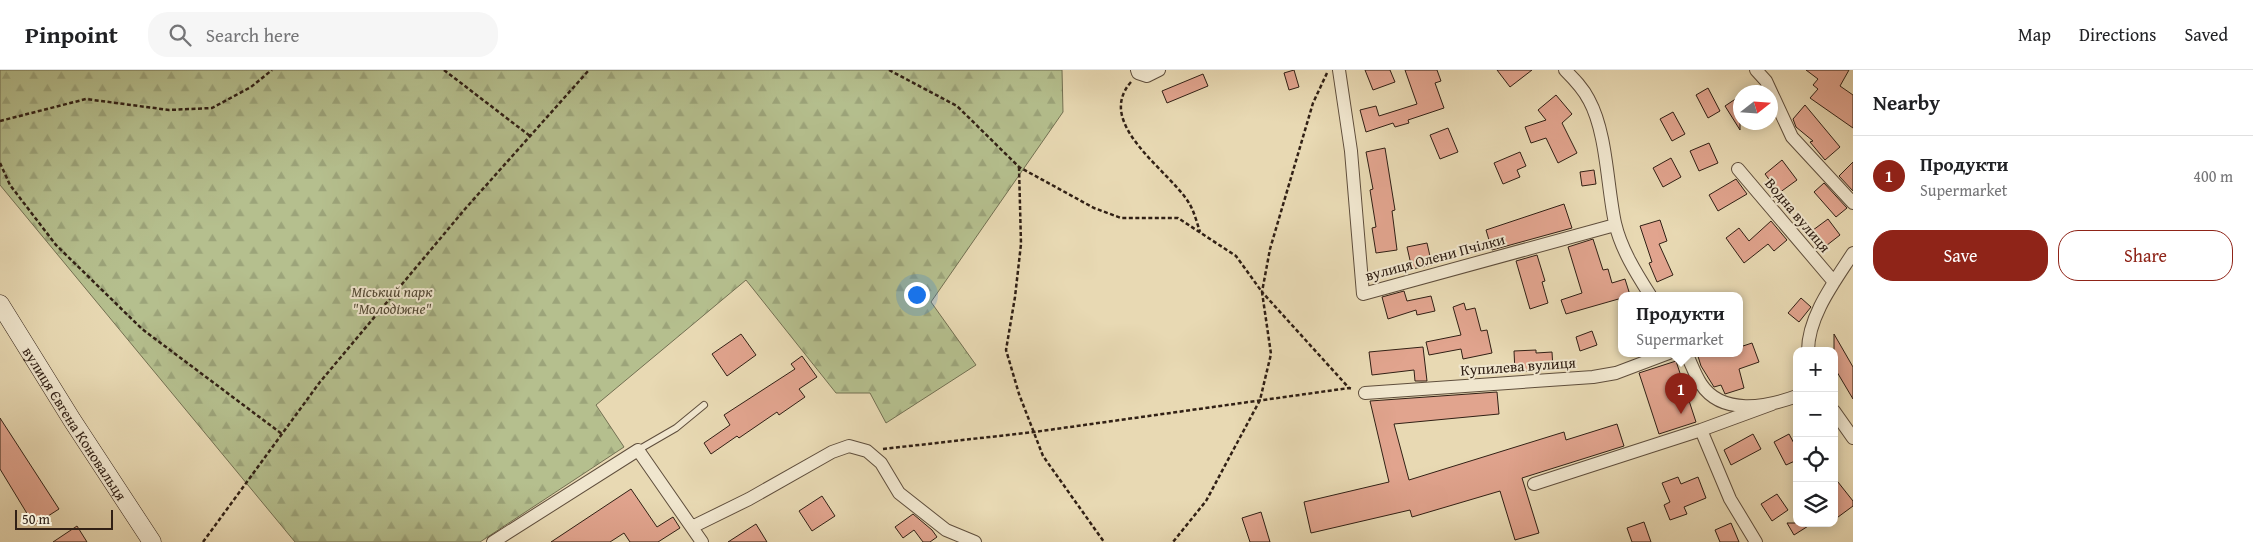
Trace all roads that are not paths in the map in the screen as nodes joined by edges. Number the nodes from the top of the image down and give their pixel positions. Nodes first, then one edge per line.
1 (1159, 70) edge
2 (1339, 70) edge
3 (1565, 70) edge
4 (1756, 70) edge
5 (1138, 72) edge
6 (1738, 169) dead end
7 (1853, 203) edge
8 (1616, 225) junction
9 (1853, 253) edge
10 (1834, 282) junction
11 (1648, 292) edge
12 (0, 304) edge
13 (1808, 347) edge
14 (1658, 357) edge
15 (1688, 357) edge
16 (1366, 393) road end
17 (1793, 397) edge
18 (1772, 404) junction
19 (704, 406) dead end
20 (1838, 417) edge
21 (1701, 430) junction
22 (1853, 438) edge
23 (638, 450) junction
24 (1534, 484) dead end
25 (692, 526) junction
26 (152, 542) edge
27 (493, 542) edge
28 (702, 542) edge
29 (975, 542) edge
30 (1756, 542) edge

1 - 5 street
2 - 8 street, вулиця Олени Пчілки
3 - 8 street
4 - 7 street
6 - 10 street, Водна вулиця
8 - 11 street
9 - 10 street
10 - 13 street
12 - 26 street, вулиця Євгена Коновальця
14 - 16 street, Купилева вулиця
15 - 18 street
17 - 18 street
18 - 21 street
19 - 23 lane
20 - 22 street
21 - 24 street
21 - 30 street
23 - 25 street
23 - 27 street
25 - 28 street
25 - 29 street

